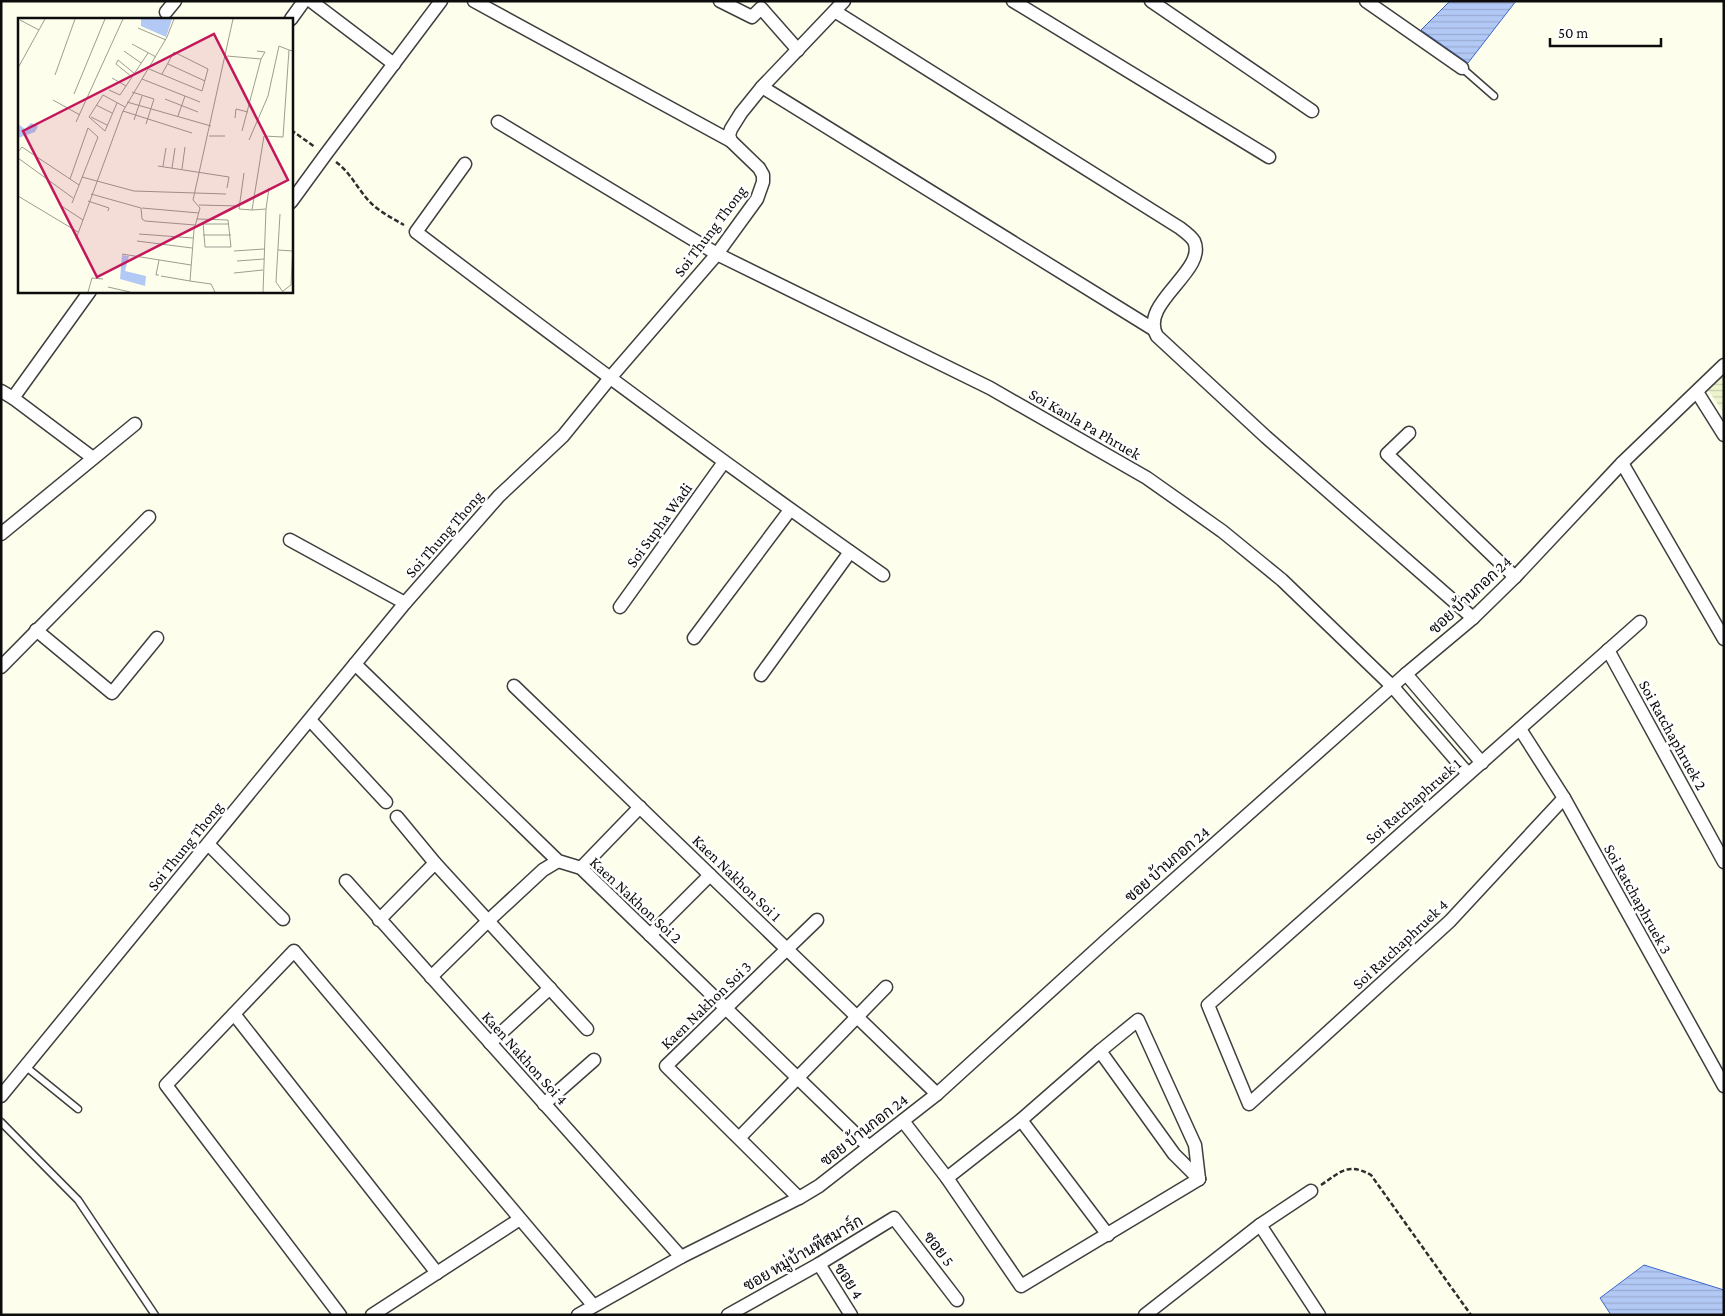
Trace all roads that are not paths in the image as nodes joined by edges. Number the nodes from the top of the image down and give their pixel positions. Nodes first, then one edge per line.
1 (175, 1) edge
2 (304, 1) edge
3 (311, 1) edge
4 (441, 1) edge
5 (474, 1) edge
6 (720, 1) edge
7 (844, 1) edge
8 (1013, 1) edge
9 (1151, 1) edge
10 (1366, 1) edge
11 (764, 4) edge
12 (166, 12) dead end
13 (836, 12) junction
14 (292, 18) edge
15 (798, 50) junction
16 (394, 64) junction
17 (1462, 68) joint
18 (762, 87) junction
19 (1494, 96) dead end
20 (1312, 111) dead end
21 (498, 122) dead end
22 (731, 141) junction
23 (1269, 157) dead end
24 (465, 164) dead end
25 (292, 201) edge
26 (717, 254) junction
27 (89, 292) edge
28 (1153, 329) junction
29 (1724, 366) edge
30 (610, 378) junction
31 (1, 391) edge
32 (1697, 392) junction
33 (13, 398) junction
34 (135, 424) dead end
35 (1408, 433) dead end
36 (1724, 435) edge
37 (92, 458) junction
38 (724, 462) junction
39 (1622, 463) junction
40 (790, 510) junction
41 (149, 517) dead end
42 (1, 534) edge
43 (290, 540) dead end
44 (850, 552) junction
45 (883, 575) dead end
46 (1516, 577) junction
47 (405, 603) junction
48 (620, 607) dead end
49 (1473, 618) junction
50 (1640, 622) dead end
51 (36, 630) junction
52 (158, 638) dead end
53 (694, 638) dead end
54 (1724, 639) edge
55 (1608, 650) junction
56 (355, 664) junction
57 (1, 667) edge
58 (1406, 674) junction
59 (761, 676) dead end
60 (514, 686) dead end
61 (1393, 687) junction
62 (310, 720) junction
63 (1520, 729) junction
64 (1482, 762) junction
65 (1468, 774) junction
66 (1564, 798) junction
67 (386, 802) dead end
68 (640, 807) junction
69 (397, 817) dead end
70 (208, 844) junction
71 (558, 861) junction
72 (1724, 862) edge
73 (435, 863) junction
74 (581, 868) junction
75 (710, 875) junction
76 (346, 881) dead end
77 (284, 919) dead end
78 (379, 920) junction
79 (817, 920) dead end
80 (488, 921) junction
81 (650, 935) junction
82 (787, 949) junction
83 (431, 977) junction
84 (886, 987) dead end
85 (550, 988) junction
86 (726, 1008) junction
87 (234, 1014) junction
88 (858, 1017) junction
89 (587, 1028) dead end
90 (490, 1043) junction
91 (1100, 1051) junction
92 (594, 1060) dead end
93 (25, 1066) junction
94 (798, 1078) junction
95 (1724, 1086) edge
96 (937, 1094) junction
97 (1, 1096) edge
98 (544, 1104) junction
99 (1249, 1104) joint
100 (78, 1109) dead end
101 (1021, 1120) junction
102 (903, 1121) junction
103 (1, 1122) edge
104 (739, 1138) junction
105 (869, 1147) junction
106 (947, 1178) junction
107 (1199, 1179) junction
108 (1311, 1192) road end
109 (799, 1198) junction
110 (894, 1218) joint
111 (520, 1220) junction
112 (1260, 1226) junction
113 (1108, 1235) junction
114 (681, 1257) junction
115 (819, 1264) junction
116 (437, 1273) junction
117 (958, 1300) dead end
118 (593, 1305) junction
119 (747, 1310) edge
120 (155, 1315) edge
121 (340, 1315) edge
122 (372, 1315) edge
123 (578, 1315) edge
124 (728, 1315) edge
125 (851, 1315) edge
126 (1145, 1315) edge
127 (1319, 1315) edge

1 - 12 street
2 - 14 street
3 - 16 street
4 - 16 street
5 - 22 street, Soi Thung Thong
6 - 11 street
7 - 13 street
8 - 23 street
9 - 20 street
10 - 17 street
11 - 15 street
13 - 15 street
13 - 28 street
15 - 18 street
16 - 25 street
17 - 19 lane
18 - 22 street
18 - 28 street
21 - 26 street, Soi Kanla Pa Phruek
22 - 26 street, Soi Thung Thong
24 - 30 street
26 - 30 street, Soi Thung Thong
26 - 61 street, Soi Kanla Pa Phruek
27 - 33 street
28 - 49 street
29 - 32 street, ซอย บ้านกอก 24
30 - 38 street
30 - 47 street, Soi Thung Thong
31 - 33 street
32 - 36 street
32 - 39 street, ซอย บ้านกอก 24
33 - 37 street
34 - 37 street
35 - 46 street
37 - 42 street
38 - 40 street
38 - 48 street, Soi Supha Wadi
39 - 46 street, ซอย บ้านกอก 24
39 - 54 street
40 - 44 street
40 - 53 street
41 - 51 street
43 - 47 street
44 - 45 street
44 - 59 street
46 - 49 street, ซอย บ้านกอก 24
47 - 56 street, Soi Thung Thong
49 - 58 street, ซอย บ้านกอก 24
50 - 55 street, Soi Ratchaphruek 1
51 - 52 street
51 - 57 street
55 - 63 street, Soi Ratchaphruek 1
55 - 72 street, Soi Ratchaphruek 2
56 - 62 street, Soi Thung Thong
56 - 71 street, Kaen Nakhon Soi 2
58 - 61 street, ซอย บ้านกอก 24
58 - 64 street
60 - 68 street, Kaen Nakhon Soi 1
61 - 65 street, Soi Kanla Pa Phruek
61 - 96 street, ซอย บ้านกอก 24
62 - 67 street
62 - 70 street, Soi Thung Thong
63 - 64 street, Soi Ratchaphruek 1
63 - 66 street, Soi Ratchaphruek 3
64 - 65 street, Soi Ratchaphruek 1
65 - 99 street, Soi Ratchaphruek 1
66 - 95 street, Soi Ratchaphruek 3
66 - 99 street, Soi Ratchaphruek 4
68 - 74 street
68 - 75 street, Kaen Nakhon Soi 1
69 - 73 street
70 - 77 street
70 - 93 street, Soi Thung Thong
71 - 74 street, Kaen Nakhon Soi 2
71 - 80 street
73 - 78 street
73 - 80 street
74 - 81 street, Kaen Nakhon Soi 2
75 - 81 street
75 - 82 street, Kaen Nakhon Soi 1
76 - 78 street, Kaen Nakhon Soi 4
78 - 83 street, Kaen Nakhon Soi 4
79 - 82 street, Kaen Nakhon Soi 3
80 - 83 street
80 - 85 street
81 - 86 street, Kaen Nakhon Soi 2
82 - 86 street, Kaen Nakhon Soi 3
82 - 88 street, Kaen Nakhon Soi 1
83 - 90 street, Kaen Nakhon Soi 4
84 - 88 street
85 - 89 street
85 - 90 street
86 - 94 street, Kaen Nakhon Soi 2
86 - 104 street, Kaen Nakhon Soi 3
87 - 111 street
87 - 116 street
87 - 121 street
88 - 94 street
88 - 96 street, Kaen Nakhon Soi 1
90 - 98 street, Kaen Nakhon Soi 4
91 - 101 street
91 - 107 street
91 - 107 street
92 - 98 street
93 - 97 street, Soi Thung Thong
93 - 100 lane
94 - 104 street
94 - 105 street, Kaen Nakhon Soi 2
96 - 102 street, ซอย บ้านกอก 24
98 - 114 street, Kaen Nakhon Soi 4
101 - 106 street
101 - 113 street
102 - 105 street, ซอย บ้านกอก 24
102 - 106 street
103 - 120 lane
104 - 109 street, Kaen Nakhon Soi 3
105 - 109 street, ซอย บ้านกอก 24
106 - 113 street
107 - 113 street
108 - 112 street
109 - 114 street, ซอย บ้านกอก 24
110 - 115 street, ซอย หมู่บ้านพีสมาร์ก
110 - 117 street, ซอย 5
111 - 116 street
111 - 118 street
112 - 126 street
112 - 127 street
114 - 118 street, ซอย บ้านกอก 24
115 - 119 street, ซอย หมู่บ้านพีสมาร์ก
115 - 125 street, ซอย 4
116 - 122 street
118 - 123 street, ซอย บ้านกอก 24
119 - 124 street, ซอย หมู่บ้านพีสมาร์ก

